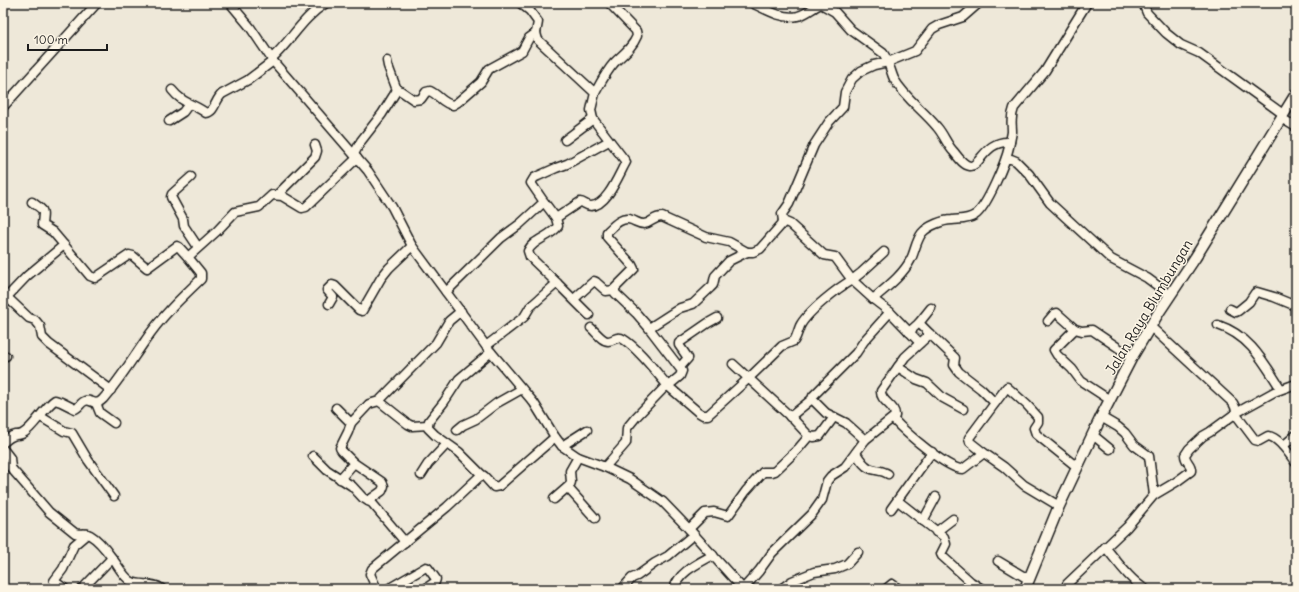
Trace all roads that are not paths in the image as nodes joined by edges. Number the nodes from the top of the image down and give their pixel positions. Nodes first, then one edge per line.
1 (97, 3) edge
2 (230, 3) edge
3 (326, 3) edge
4 (520, 3) edge
5 (609, 3) edge
6 (752, 3) edge
7 (979, 3) edge
8 (1087, 3) edge
9 (1143, 3) edge
10 (536, 33) junction
11 (273, 60) junction
12 (387, 61) dead end
13 (888, 62) junction
14 (172, 90) dead end
15 (397, 90) junction
16 (595, 93) junction
17 (1296, 94) edge
18 (189, 104) junction
19 (3, 107) edge
20 (1282, 116) junction
21 (593, 119) junction
22 (169, 121) dead end
23 (1296, 127) edge
24 (564, 140) dead end
25 (609, 142) junction
26 (1010, 142) junction
27 (315, 145) dead end
28 (355, 156) junction
29 (1006, 159) junction
30 (191, 177) dead end
31 (277, 195) junction
32 (32, 202) dead end
33 (544, 202) junction
34 (556, 218) junction
35 (783, 221) junction
36 (64, 245) junction
37 (412, 246) junction
38 (198, 247) junction
39 (747, 252) junction
40 (884, 252) dead end
41 (188, 257) junction
42 (852, 280) junction
43 (557, 283) junction
44 (614, 290) junction
45 (446, 292) junction
46 (1170, 296) junction
47 (873, 298) junction
48 (574, 299) junction
49 (4, 300) edge
50 (329, 304) dead end
51 (1296, 306) edge
52 (931, 308) dead end
53 (1230, 309) dead end
54 (460, 311) junction
55 (890, 312) junction
56 (589, 314) dead end
57 (717, 318) dead end
58 (1048, 321) dead end
59 (919, 323) junction
60 (1218, 325) dead end
61 (1151, 327) junction
62 (591, 328) dead end
63 (649, 328) junction
64 (1075, 329) junction
65 (909, 332) junction
66 (930, 334) junction
67 (920, 344) junction
68 (488, 349) junction
69 (1132, 357) junction
70 (733, 364) dead end
71 (898, 366) junction
72 (680, 367) junction
73 (749, 378) junction
74 (1296, 384) edge
75 (668, 386) junction
76 (522, 389) junction
77 (1281, 389) junction
78 (111, 390) junction
79 (812, 399) junction
80 (1110, 400) junction
81 (379, 401) junction
82 (96, 403) junction
83 (995, 403) junction
84 (336, 408) dead end
85 (963, 409) dead end
86 (1236, 413) junction
87 (41, 417) junction
88 (790, 417) junction
89 (834, 417) junction
90 (1101, 417) junction
91 (892, 419) junction
92 (114, 423) dead end
93 (351, 423) junction
94 (428, 425) junction
95 (457, 430) dead end
96 (587, 430) dead end
97 (1092, 435) junction
98 (809, 436) junction
99 (1296, 436) edge
100 (555, 437) junction
101 (865, 440) junction
102 (3, 443) edge
103 (447, 444) junction
104 (562, 446) junction
105 (1283, 446) junction
106 (3, 449) edge
107 (1110, 449) dead end
108 (932, 452) junction
109 (856, 453) junction
110 (984, 453) junction
111 (313, 456) dead end
112 (578, 457) junction
113 (354, 463) junction
114 (1296, 463) edge
115 (605, 467) junction
116 (1077, 468) junction
117 (888, 474) dead end
118 (421, 475) dead end
119 (482, 476) junction
120 (340, 479) junction
121 (568, 488) junction
122 (1154, 495) junction
123 (114, 496) dead end
124 (936, 497) dead end
125 (554, 499) dead end
126 (368, 500) junction
127 (898, 501) junction
128 (1059, 506) junction
129 (891, 509) dead end
130 (595, 518) dead end
131 (953, 519) dead end
132 (923, 521) junction
133 (691, 532) junction
134 (936, 532) junction
135 (87, 534) junction
136 (406, 542) junction
137 (1105, 547) junction
138 (858, 552) dead end
139 (713, 555) junction
140 (112, 558) junction
141 (998, 561) dead end
142 (1028, 579) junction
143 (374, 587) edge
144 (397, 587) edge
145 (65, 589) edge
146 (82, 589) edge
147 (162, 589) edge
148 (384, 589) edge
149 (388, 589) edge
150 (425, 589) edge
151 (622, 589) edge
152 (674, 589) edge
153 (743, 589) edge
154 (781, 589) edge
155 (886, 589) edge
156 (899, 589) edge
157 (982, 589) edge
158 (1025, 589) edge
159 (1066, 589) edge
160 (1145, 589) edge

1 - 19 street
2 - 11 street
3 - 11 street
4 - 10 street
5 - 16 street
6 - 13 street
7 - 13 street
8 - 26 street
9 - 20 street
10 - 15 street
10 - 16 street
11 - 18 street
11 - 28 street
12 - 15 street
13 - 26 street
13 - 35 street
14 - 18 street
15 - 28 street
16 - 21 street
17 - 20 main road, Jalan Raya Blumbungan
18 - 22 street
20 - 23 street
20 - 46 main road, Jalan Raya Blumbungan
21 - 24 street
21 - 25 street
25 - 33 street
25 - 34 street
26 - 29 street
27 - 31 street
28 - 31 street
28 - 37 street
29 - 46 street
29 - 47 street
30 - 38 street
31 - 38 street
32 - 36 street
33 - 34 street
33 - 45 street
34 - 43 street
35 - 39 street
35 - 42 street
36 - 41 street
36 - 49 street
37 - 45 street
37 - 50 street
38 - 41 street
39 - 44 street
39 - 63 street
40 - 42 street
41 - 78 street
42 - 47 street
42 - 73 street
43 - 48 street
43 - 68 street
44 - 48 street
44 - 63 street
45 - 54 street
46 - 61 main road, Jalan Raya Blumbungan
47 - 55 street
48 - 56 street
49 - 78 street
51 - 53 street
52 - 59 street
54 - 68 street
54 - 81 street
55 - 65 street
55 - 79 street
57 - 72 street
58 - 64 street
59 - 65 street
59 - 66 street
60 - 77 street
61 - 69 main road, Jalan Raya Blumbungan
61 - 86 street
62 - 75 street
63 - 72 street
64 - 69 street
64 - 80 street
65 - 67 street
66 - 67 street
66 - 83 street
67 - 71 street
68 - 76 street
68 - 94 street
69 - 80 main road, Jalan Raya Blumbungan
70 - 73 street
71 - 85 street
71 - 91 street
72 - 75 street
73 - 75 street
73 - 88 street
74 - 77 street
75 - 115 street
76 - 95 street
76 - 100 street
77 - 86 street
78 - 82 street
79 - 88 street
79 - 89 street
80 - 90 main road, Jalan Raya Blumbungan
81 - 93 street
81 - 94 street
82 - 87 street
82 - 92 street
83 - 110 street
83 - 116 street
84 - 93 street
86 - 105 street
86 - 122 street
87 - 102 street
87 - 123 street
88 - 98 street
89 - 98 street
89 - 101 street
90 - 97 main road, Jalan Raya Blumbungan
90 - 122 street
91 - 101 street
91 - 108 street
93 - 113 street
94 - 103 street
96 - 104 street
97 - 107 street
97 - 116 main road, Jalan Raya Blumbungan
98 - 133 street
99 - 105 street
100 - 104 street
100 - 119 street
101 - 109 street
103 - 118 street
103 - 119 street
104 - 112 street
105 - 114 street
106 - 135 street
108 - 110 street
108 - 127 street
109 - 117 street
109 - 153 street
110 - 128 street
111 - 120 street
112 - 115 street
112 - 121 street
113 - 120 street
113 - 126 street
115 - 133 street
116 - 128 main road, Jalan Raya Blumbungan
119 - 136 street
120 - 126 street
121 - 125 street
121 - 130 street
122 - 137 street
124 - 132 street
126 - 136 street
127 - 129 street
127 - 132 street
128 - 142 main road, Jalan Raya Blumbungan
131 - 134 street
132 - 134 street
133 - 139 street
133 - 151 street
134 - 157 street
135 - 140 street
135 - 145 street
136 - 143 street
137 - 159 street
137 - 160 street
138 - 154 street
139 - 152 street
139 - 153 street
140 - 146 street
140 - 147 street
141 - 142 street
142 - 158 main road, Jalan Raya Blumbungan
143 - 148 street
144 - 149 street
144 - 150 street
155 - 156 street

